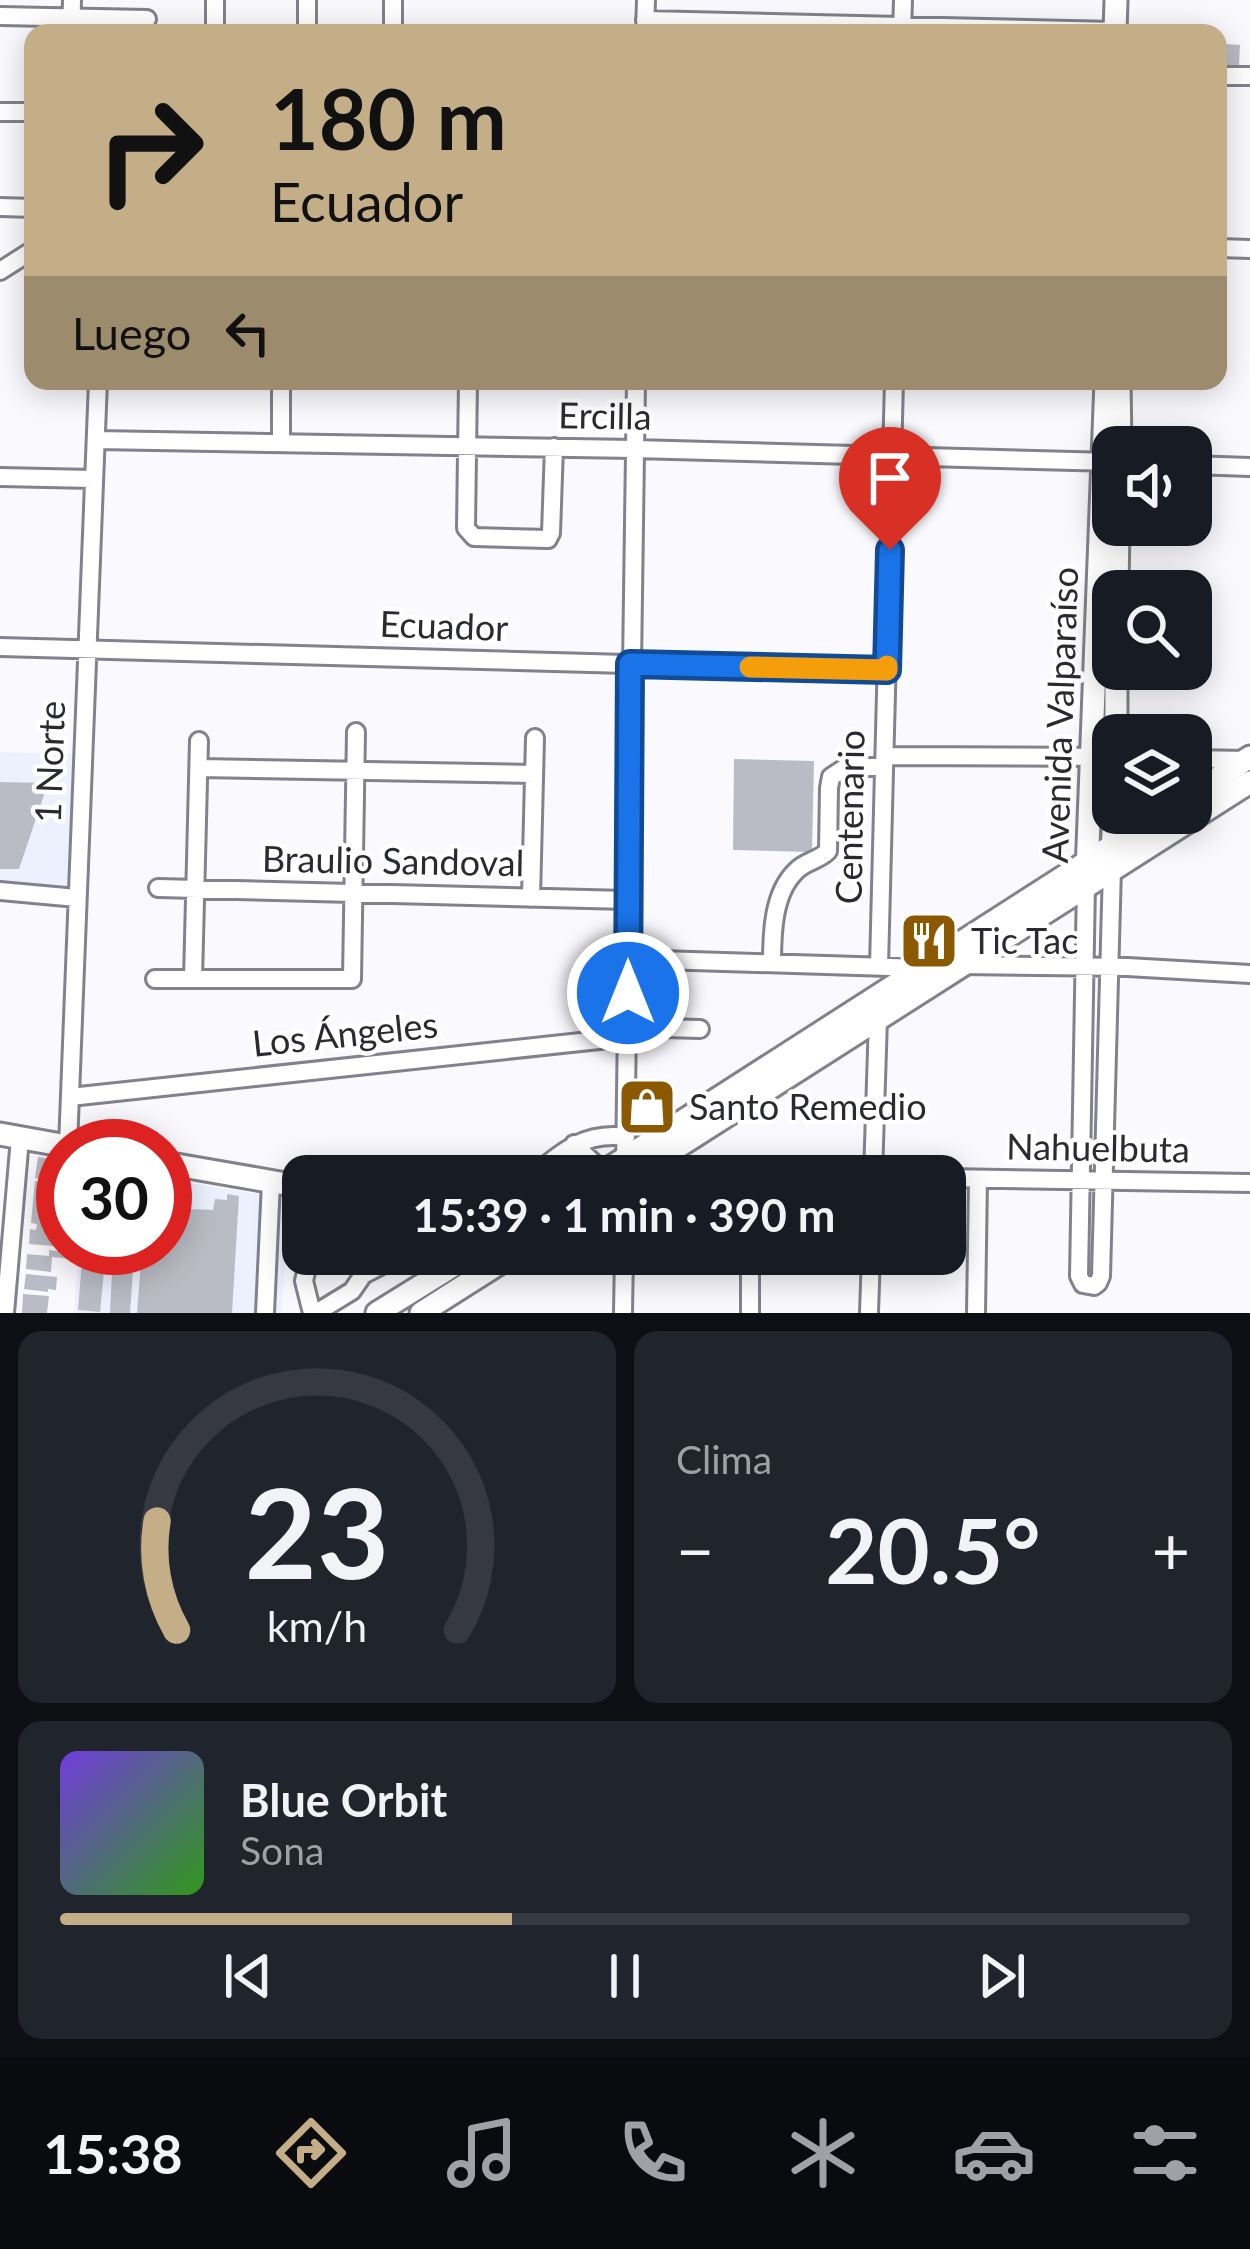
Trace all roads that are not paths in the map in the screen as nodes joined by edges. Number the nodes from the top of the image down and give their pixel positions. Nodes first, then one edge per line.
1 (0, 16) edge
2 (71, 17) edge
3 (147, 19) dead end
4 (98, 390) edge
5 (280, 390) edge
6 (468, 390) edge
7 (636, 390) edge
8 (894, 390) edge
9 (1107, 390) edge
10 (1120, 390) edge
11 (1110, 426) edge
12 (1116, 426) edge
13 (96, 440) junction
14 (281, 442) junction
15 (466, 446) junction
16 (554, 447) junction
17 (635, 449) junction
18 (892, 456) junction
19 (1092, 457) edge
20 (1212, 466) edge
21 (1250, 467) edge
22 (0, 477) edge
23 (93, 478) junction
24 (1109, 546) edge
25 (0, 646) edge
26 (87, 649) junction
27 (630, 664) junction
28 (887, 670) junction
29 (1103, 714) edge
30 (356, 732) dead end
31 (535, 738) dead end
32 (199, 741) dead end
33 (1092, 757) edge
34 (885, 761) junction
35 (1212, 762) edge
36 (1249, 766) edge
37 (199, 768) junction
38 (356, 770) junction
39 (534, 774) junction
40 (1212, 784) edge
41 (1092, 834) edge
42 (1113, 834) edge
43 (1139, 834) edge
44 (1112, 857) junction
45 (1087, 873) junction
46 (158, 888) dead end
47 (195, 889) junction
48 (0, 891) edge
49 (354, 893) junction
50 (77, 898) junction
51 (531, 898) junction
52 (627, 900) junction
53 (628, 959) junction
54 (772, 963) junction
55 (960, 965) junction
56 (880, 966) junction
57 (1085, 966) junction
58 (1110, 967) junction
59 (921, 968) junction
60 (1250, 974) edge
61 (155, 979) dead end
62 (193, 979) junction
63 (878, 1018) junction
64 (700, 1029) dead end
65 (627, 1032) junction
66 (70, 1097) junction
67 (69, 1119) edge
68 (10, 1136) edge
69 (574, 1144) junction
70 (668, 1153) joint
71 (560, 1155) edge
72 (596, 1155) edge
73 (615, 1155) edge
74 (622, 1155) edge
75 (639, 1155) edge
76 (661, 1155) edge
77 (874, 1155) edge
78 (192, 1168) edge
79 (966, 1179) edge
80 (978, 1179) junction
81 (1081, 1180) junction
82 (1103, 1180) junction
83 (271, 1182) junction
84 (282, 1184) edge
85 (1250, 1184) edge
86 (5, 1245) edge
87 (305, 1275) edge
88 (363, 1275) edge
89 (438, 1275) edge
90 (481, 1275) edge
91 (624, 1275) edge
92 (750, 1275) edge
93 (870, 1275) edge
94 (265, 1307) edge
95 (4, 1313) edge
96 (246, 1313) edge
97 (314, 1313) edge
98 (377, 1313) edge
99 (421, 1313) edge
100 (623, 1313) edge
101 (750, 1313) edge
102 (869, 1313) edge
103 (976, 1313) edge

1 - 2 street
2 - 3 street
4 - 13 street, 1 Norte
5 - 14 street
6 - 15 street
7 - 17 street
8 - 18 street, Centenario
9 - 11 main road, Avenida Valparaíso
10 - 12 main road, Avenida Valparaíso
13 - 14 street, Ercilla
13 - 23 street, 1 Norte
14 - 15 street, Ercilla
15 - 16 street, Ercilla
15 - 16 street
16 - 17 street, Ercilla
17 - 18 street, Ercilla
17 - 27 street
18 - 19 street, Ercilla
18 - 28 street, Centenario
20 - 21 street
22 - 23 street
23 - 26 street, 1 Norte
24 - 29 main road, Avenida Valparaíso
25 - 26 street, Ecuador
26 - 27 street, Ecuador
26 - 50 street, 1 Norte
27 - 28 street, Ecuador
27 - 52 street
28 - 34 street, Centenario
30 - 38 street
31 - 39 street
32 - 37 street
33 - 34 street
34 - 54 street
34 - 56 street, Centenario
35 - 36 street
36 - 40 main road
36 - 44 main road
37 - 38 street
37 - 47 street
38 - 39 street
38 - 49 street
39 - 51 street
41 - 45 main road, Avenida Valparaíso
42 - 44 main road, Avenida Valparaíso
43 - 44 main road
44 - 45 main road
44 - 58 street, Avenida Valparaíso
45 - 55 main road
45 - 57 street, Avenida Valparaíso
45 - 59 main road
46 - 47 street, Braulio Sandoval
47 - 49 street, Braulio Sandoval
47 - 62 street
48 - 50 street
49 - 51 street, Braulio Sandoval
49 - 62 street
50 - 66 street, 1 Norte
51 - 52 street, Braulio Sandoval
52 - 53 street
53 - 54 street
53 - 65 street
54 - 56 street
55 - 57 street
55 - 63 main road
56 - 59 street
57 - 58 street
57 - 81 street, Avenida Valparaíso
58 - 60 street
58 - 82 street, Avenida Valparaíso
59 - 75 main road
61 - 62 street
63 - 70 main road
63 - 77 street
64 - 65 street, Los Ángeles
65 - 66 street, Los Ángeles
65 - 74 street
66 - 67 street, 1 Norte
68 - 86 street
69 - 71 street
69 - 72 street
69 - 73 street
70 - 76 main road
78 - 83 main road
79 - 80 street, Nahuelbuta
80 - 81 street, Nahuelbuta
80 - 103 street
81 - 82 street, Nahuelbuta
81 - 82 street, Avenida Valparaíso
82 - 85 street, Nahuelbuta
83 - 84 main road
83 - 94 street
86 - 95 street
87 - 97 street
88 - 97 street
89 - 98 main road
90 - 99 main road
91 - 100 street
92 - 101 street
93 - 102 street
94 - 96 street

